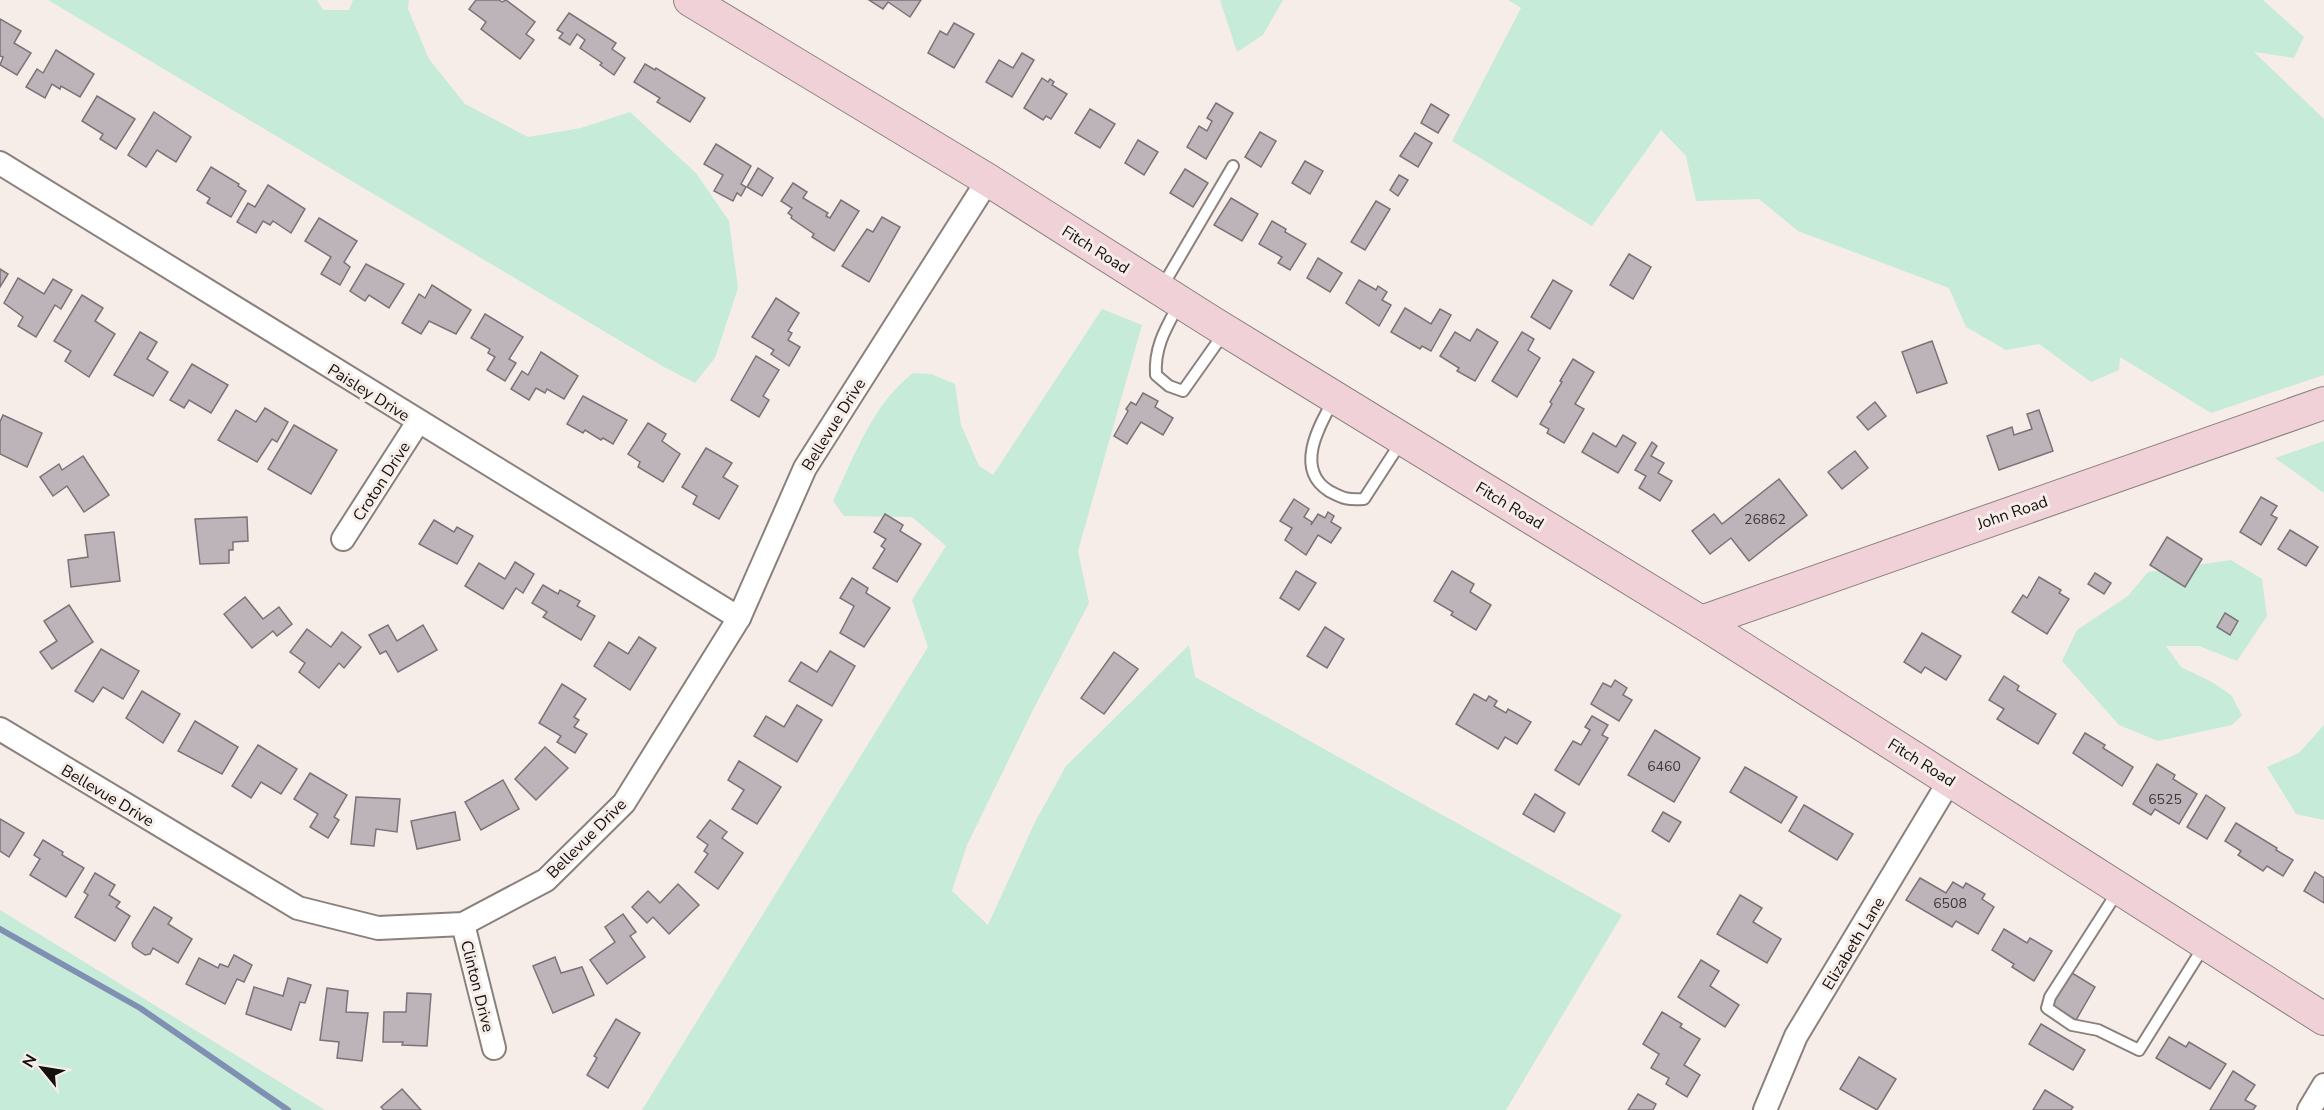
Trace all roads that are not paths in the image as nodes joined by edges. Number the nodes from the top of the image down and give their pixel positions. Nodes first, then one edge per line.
1 (690, 0) edge
2 (0, 163) edge
3 (1233, 166) dead end
4 (988, 180) junction
5 (1170, 296) junction
6 (1225, 330) junction
7 (1335, 397) junction
8 (2324, 403) edge
9 (418, 422) junction
10 (1403, 440) junction
11 (343, 539) dead end
12 (739, 618) junction
13 (1701, 622) junction
14 (0, 729) edge
15 (1950, 780) junction
16 (2120, 888) junction
17 (463, 924) junction
18 (2206, 943) junction
19 (2324, 1019) edge
20 (494, 1048) dead end
21 (2324, 1085) edge
22 (1765, 1110) edge
23 (2309, 1110) edge

1 - 4 street, Fitch Road
2 - 9 street, Paisley Drive
3 - 5 lane
4 - 5 street, Fitch Road
4 - 12 street, Bellevue Drive
5 - 6 street, Fitch Road
5 - 6 lane
6 - 7 street, Fitch Road
7 - 10 street, Fitch Road
7 - 10 lane
8 - 13 street, John Road
9 - 11 street, Croton Drive
9 - 12 street, Paisley Drive
10 - 13 street, Fitch Road
12 - 17 street, Bellevue Drive
13 - 15 street, Fitch Road
14 - 17 street, Bellevue Drive
15 - 16 street, Fitch Road
15 - 22 street, Elizabeth Lane
16 - 18 street, Fitch Road
16 - 18 lane
17 - 20 street, Clinton Drive
18 - 19 street, Fitch Road
21 - 23 street

